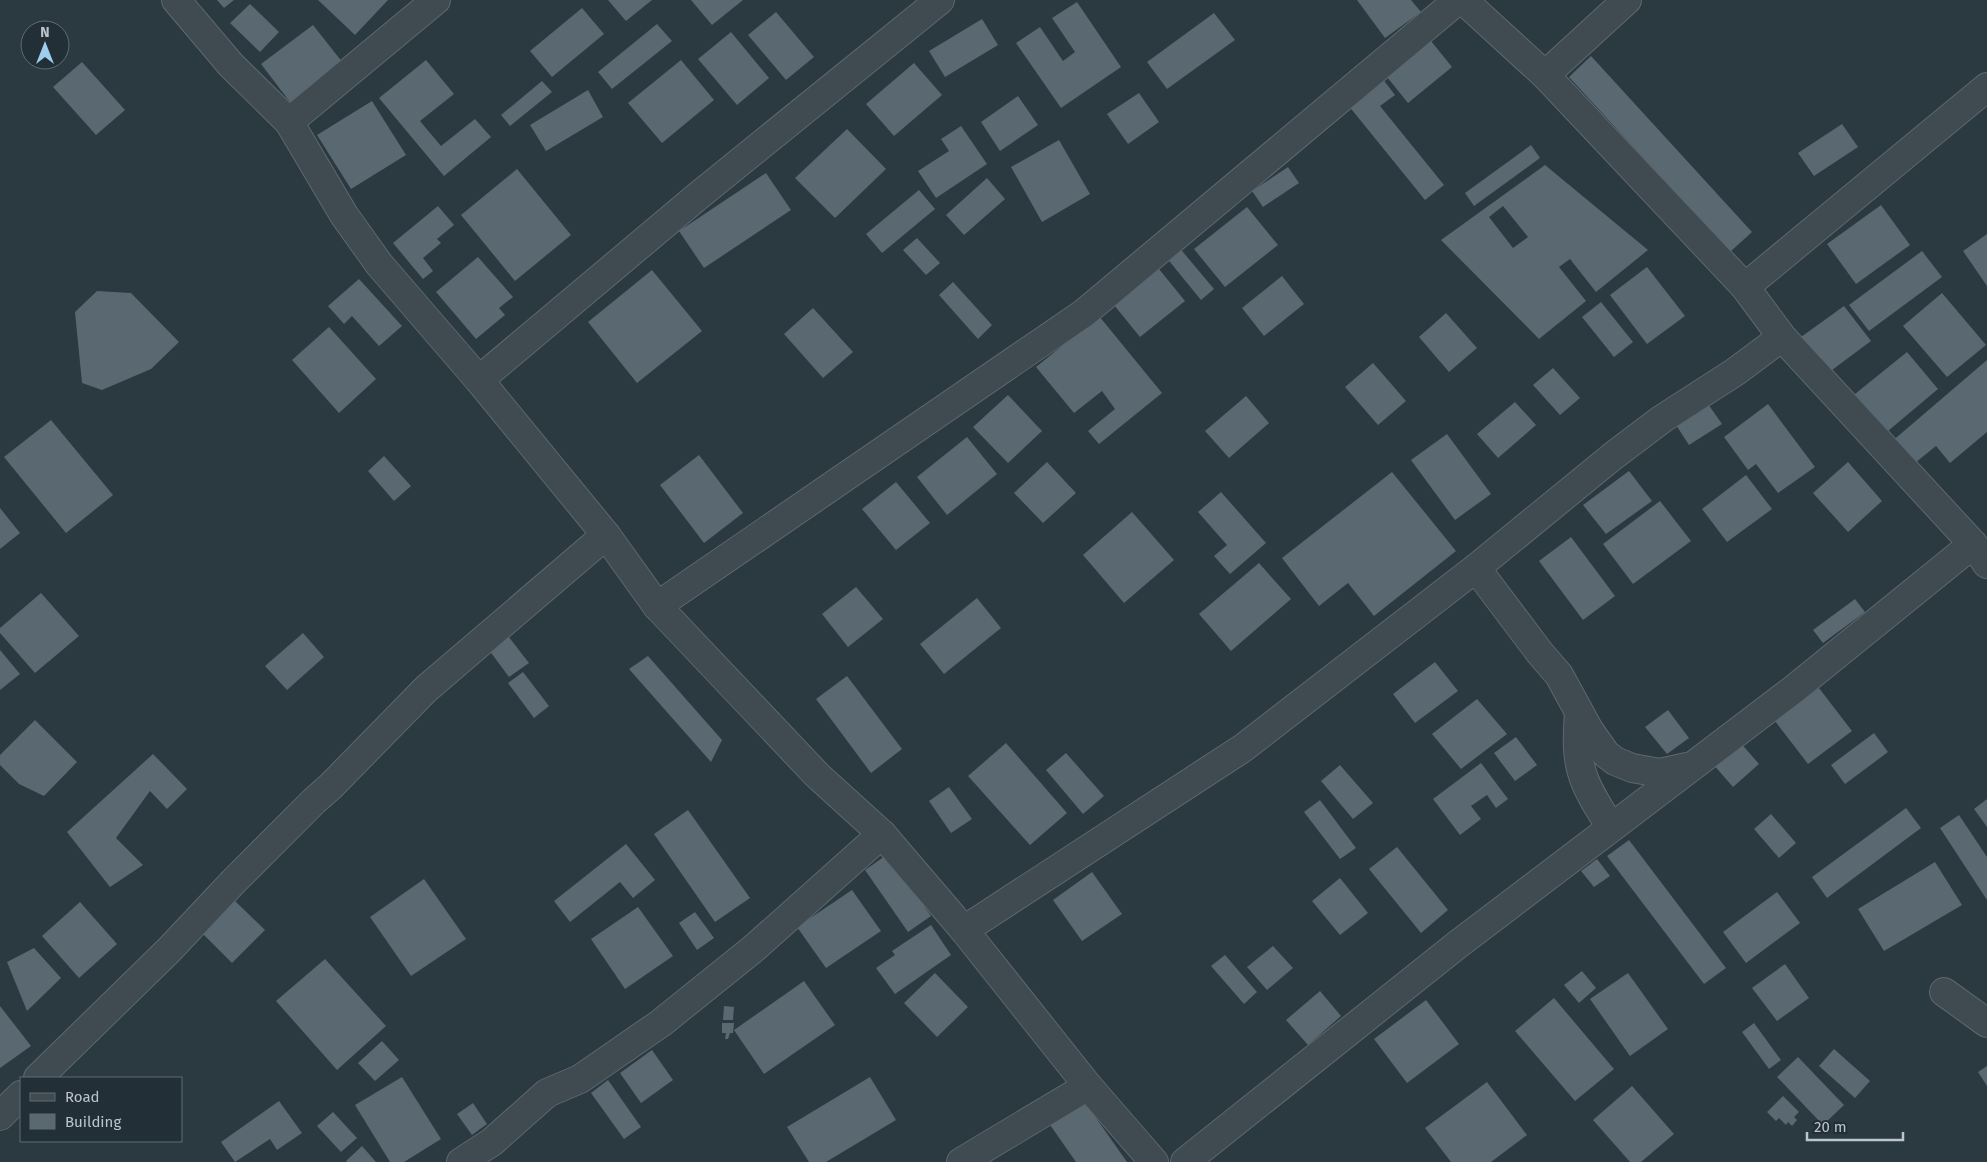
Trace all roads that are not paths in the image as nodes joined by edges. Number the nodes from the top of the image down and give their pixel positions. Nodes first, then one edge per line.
1 (176, 0) edge
2 (436, 0) edge
3 (940, 0) edge
4 (1458, 0) edge
5 (1463, 0) edge
6 (1627, 0) edge
7 (1545, 74) junction
8 (1987, 87) edge
9 (289, 122) junction
10 (1745, 286) junction
11 (1782, 337) junction
12 (479, 380) junction
13 (606, 535) junction
14 (1980, 554) edge
15 (1476, 568) junction
16 (657, 606) junction
17 (1579, 713) junction
18 (1692, 766) junction
19 (1615, 824) junction
20 (882, 834) junction
21 (964, 930) junction
22 (1944, 992) dead end
23 (1987, 1023) edge
24 (39, 1077) edge
25 (1088, 1086) junction
26 (20, 1096) edge
27 (0, 1116) edge
28 (461, 1162) edge
29 (961, 1162) edge
30 (1154, 1162) edge
31 (1186, 1162) edge

1 - 9 street
2 - 9 street
3 - 12 street
4 - 16 street
5 - 7 street
6 - 7 street
7 - 10 street
8 - 10 street
9 - 12 street
10 - 11 street
11 - 14 street
11 - 15 street
12 - 13 street
13 - 16 street
13 - 24 street
14 - 18 street
15 - 17 street
15 - 21 street
16 - 20 street
17 - 18 street
17 - 19 street
18 - 19 street
19 - 31 street
20 - 21 street
20 - 28 street
21 - 25 street
22 - 23 street
25 - 29 street
25 - 30 street
26 - 27 street

